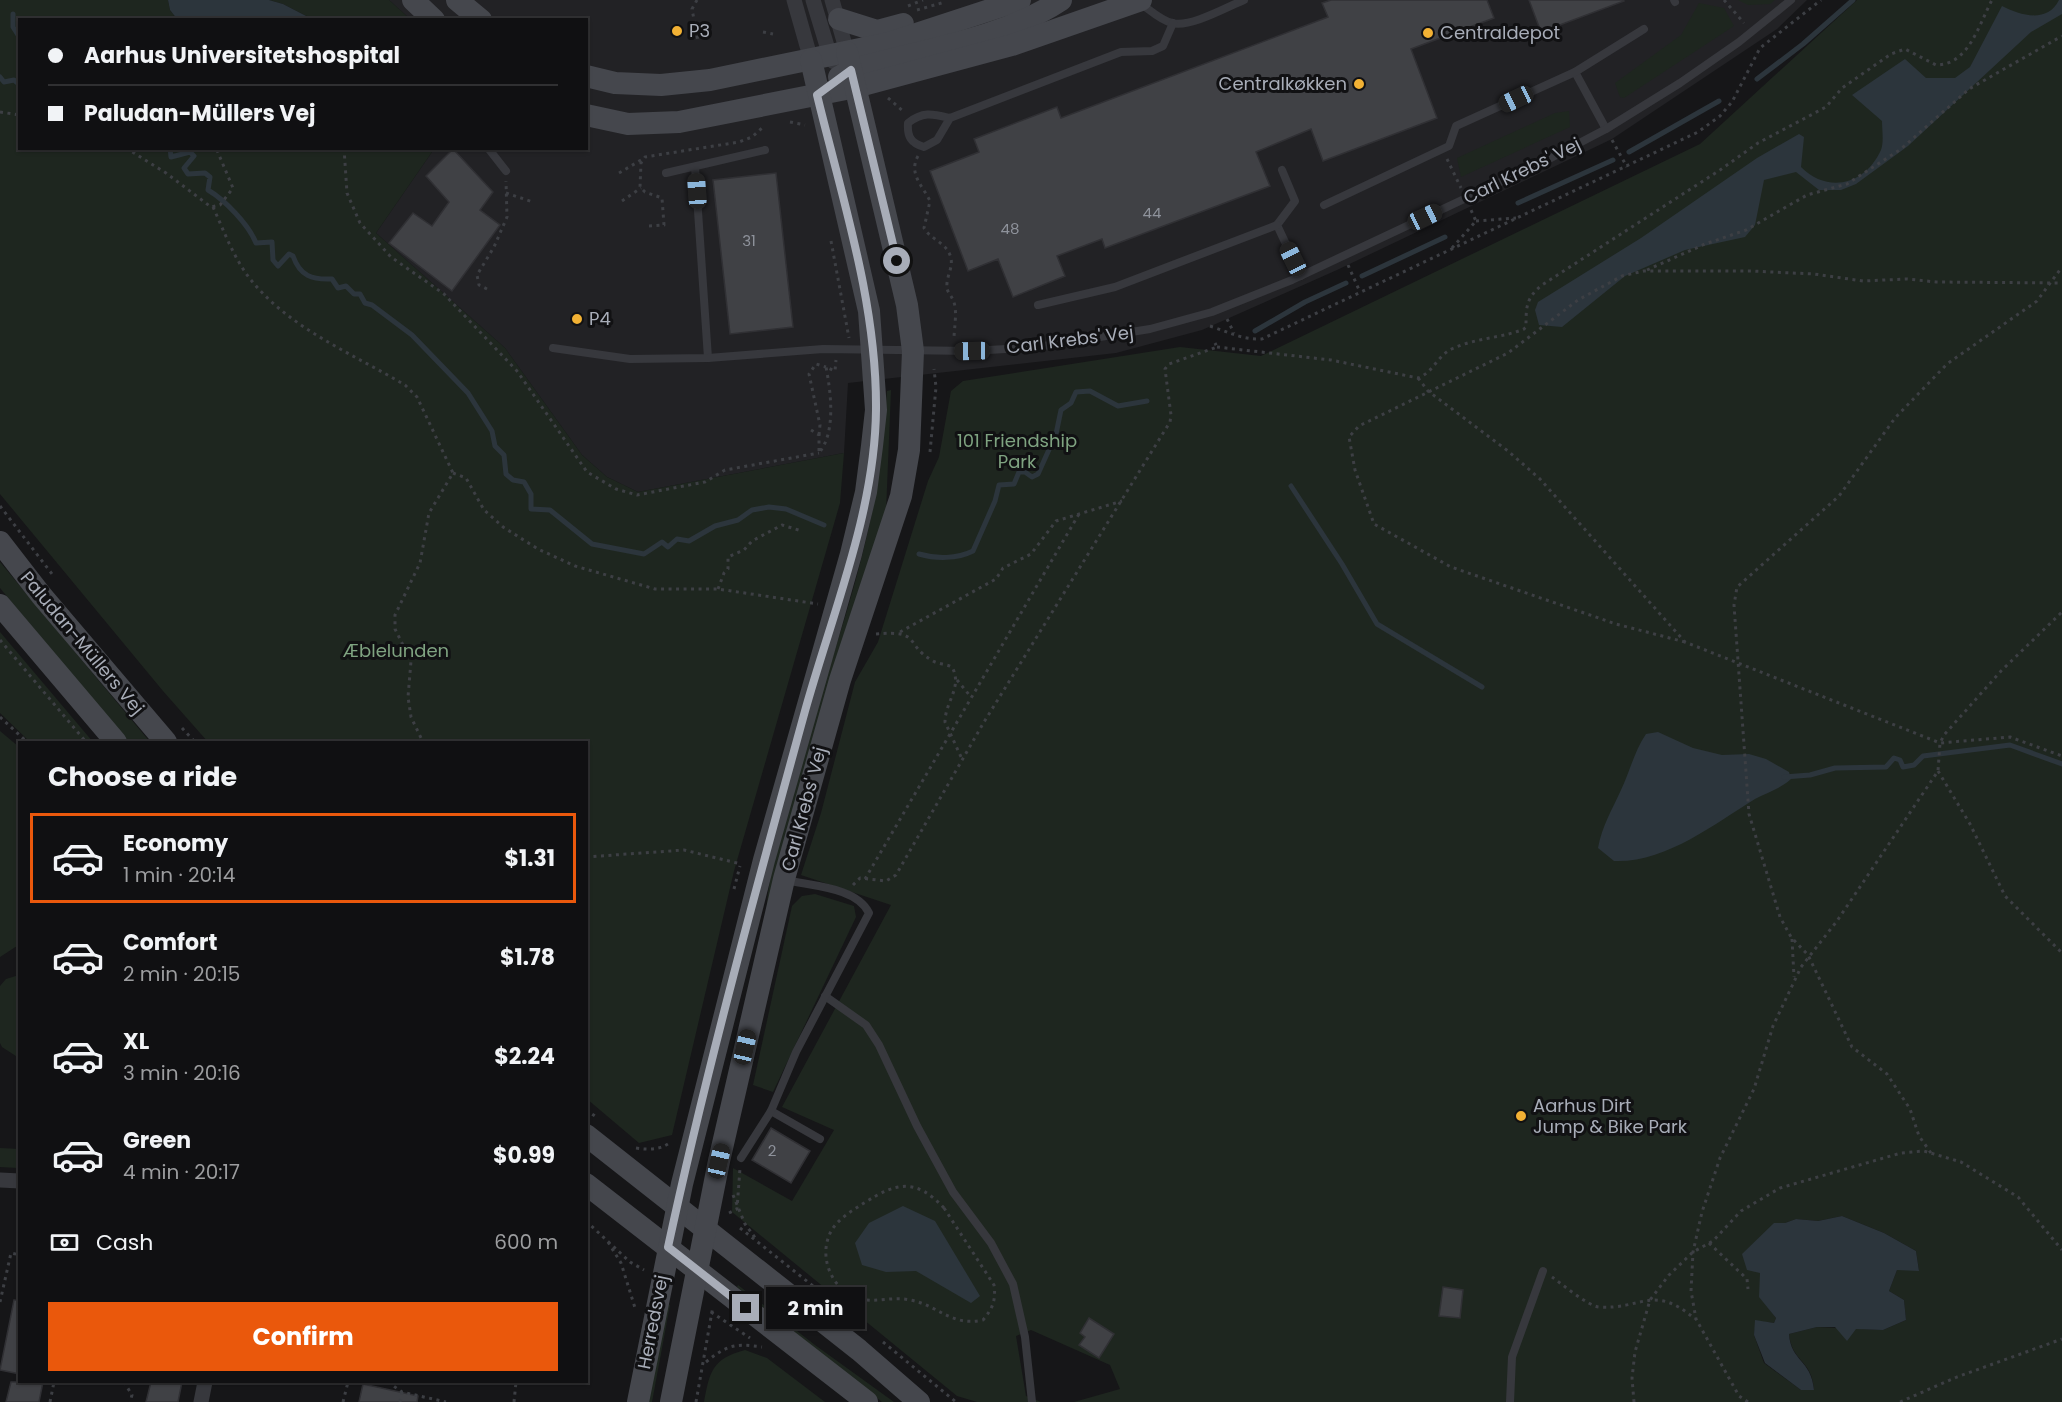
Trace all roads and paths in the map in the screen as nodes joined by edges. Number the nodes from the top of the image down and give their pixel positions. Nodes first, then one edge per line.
1 (413, 0) edge
2 (458, 0) edge
3 (697, 0) edge
4 (794, 0) edge
5 (813, 0) edge
6 (1061, 0) edge
7 (1139, 0) edge
8 (1244, 0) edge
9 (1791, 0) edge
10 (1821, 0) edge
11 (1992, 0) edge
12 (1017, 1) edge
13 (835, 9) edge
14 (432, 18) edge
15 (479, 18) edge
16 (1173, 23) junction
17 (1644, 29) dead end
18 (762, 32) dead end
19 (774, 34) dead end
20 (2062, 36) edge
21 (698, 41) dead end
22 (840, 67) junction
23 (1575, 72) junction
24 (588, 76) edge
25 (817, 95) junction
26 (888, 98) dead end
27 (0, 112) edge
28 (18, 115) edge
29 (588, 115) edge
30 (950, 118) junction
31 (913, 120) junction
32 (782, 122) dead end
33 (805, 125) dead end
34 (1606, 129) junction
35 (924, 147) junction
36 (129, 150) edge
37 (217, 150) edge
38 (344, 150) edge
39 (490, 150) edge
40 (765, 150) dead end
41 (643, 159) dead end
42 (695, 167) junction
43 (1627, 167) junction
44 (1282, 170) dead end
45 (506, 171) joint
46 (619, 173) dead end
47 (666, 173) dead end
48 (641, 188) dead end
49 (506, 193) junction
50 (622, 201) dead end
51 (533, 202) dead end
52 (1324, 205) dead end
53 (213, 207) junction
54 (1518, 218) junction
55 (1476, 221) dead end
56 (1277, 225) junction
57 (830, 236) dead end
58 (1343, 256) junction
59 (2062, 267) edge
60 (1644, 271) junction
61 (1301, 276) junction
62 (2050, 283) junction
63 (2062, 283) edge
64 (487, 289) dead end
65 (1360, 292) junction
66 (1038, 305) dead end
67 (1234, 333) dead end
68 (553, 348) dead end
69 (837, 350) junction
70 (861, 350) junction
71 (913, 351) junction
72 (955, 351) junction
73 (708, 358) junction
74 (826, 367) junction
75 (1418, 378) junction
76 (1428, 391) junction
77 (811, 430) dead end
78 (819, 435) junction
79 (819, 453) junction
80 (453, 473) junction
81 (1122, 501) junction
82 (0, 506) edge
83 (1079, 514) junction
84 (802, 531) dead end
85 (0, 542) edge
86 (58, 582) dead end
87 (718, 589) junction
88 (0, 604) edge
89 (823, 605) dead end
90 (2062, 612) edge
91 (900, 632) junction
92 (871, 635) dead end
93 (0, 640) edge
94 (1685, 642) junction
95 (1739, 663) junction
96 (956, 679) junction
97 (971, 697) junction
98 (0, 717) edge
99 (949, 734) junction
100 (173, 735) edge
101 (26, 741) edge
102 (86, 741) edge
103 (115, 741) edge
104 (192, 741) edge
105 (423, 741) edge
106 (1940, 743) junction
107 (2062, 756) edge
108 (963, 759) junction
109 (1937, 773) junction
110 (746, 854) dead end
111 (588, 857) edge
112 (741, 864) junction
113 (784, 879) junction
114 (865, 879) junction
115 (734, 893) dead end
116 (848, 895) junction
117 (1791, 938) junction
118 (2062, 953) edge
119 (1808, 955) junction
120 (1794, 981) junction
121 (825, 996) junction
122 (771, 1111) junction
123 (588, 1137) edge
124 (820, 1139) dead end
125 (672, 1142) dead end
126 (636, 1148) dead end
127 (1931, 1153) junction
128 (741, 1158) joint
129 (0, 1180) edge
130 (18, 1181) edge
131 (588, 1186) edge
132 (730, 1189) dead end
133 (953, 1192) junction
134 (677, 1206) junction
135 (944, 1208) junction
136 (738, 1209) junction
137 (729, 1214) dead end
138 (706, 1229) junction
139 (606, 1238) dead end
140 (662, 1242) junction
141 (759, 1243) dead end
142 (1709, 1244) junction
143 (2062, 1250) edge
144 (1693, 1252) junction
145 (18, 1255) edge
146 (698, 1270) junction
147 (1543, 1271) joint
148 (648, 1272) dead end
149 (1748, 1290) dead end
150 (1650, 1300) junction
151 (0, 1302) edge
152 (640, 1308) dead end
153 (1696, 1319) junction
154 (2062, 1339) edge
155 (762, 1347) dead end
156 (704, 1364) dead end
157 (54, 1383) edge
158 (125, 1383) edge
159 (205, 1383) edge
160 (348, 1383) edge
161 (389, 1383) edge
162 (516, 1383) edge
163 (402, 1392) junction
164 (50, 1402) edge
165 (130, 1402) edge
166 (201, 1402) edge
167 (343, 1402) edge
168 (400, 1402) edge
169 (446, 1402) edge
170 (514, 1402) edge
171 (638, 1402) edge
172 (671, 1402) edge
173 (867, 1402) edge
174 (919, 1402) edge
175 (1032, 1402) edge
176 (1510, 1402) edge
177 (1634, 1402) edge
178 (1748, 1402) edge
179 (1900, 1402) edge

1 - 14 street
2 - 15 street
3 - 21 path
4 - 22 street
5 - 22 street
6 - 22 street
7 - 16 lane
7 - 22 street
8 - 16 lane
9 - 34 lane, Carl Krebs' Vej
10 - 43 path
11 - 75 path
12 - 13 street
12 - 22 street
13 - 22 street
16 - 30 lane
17 - 23 lane
18 - 19 path
20 - 60 path
22 - 24 street
22 - 25 street
22 - 25 street, Carl Krebs' Vej
22 - 71 street, Carl Krebs' Vej
23 - 34 lane
23 - 52 lane
25 - 29 street
25 - 70 street, Carl Krebs' Vej
26 - 31 path
27 - 28 path
30 - 31 lane
30 - 35 lane
31 - 35 lane
32 - 33 path
34 - 43 path
34 - 58 lane, Carl Krebs' Vej
35 - 72 path
36 - 53 path
37 - 53 path
38 - 79 path
39 - 45 lane
40 - 42 lane
41 - 46 path
42 - 47 lane
42 - 73 lane
43 - 54 path
44 - 56 lane
45 - 49 path
48 - 50 path
49 - 51 path
49 - 64 path
53 - 80 path
54 - 55 path
54 - 65 path
56 - 61 lane
56 - 66 lane
57 - 70 path
58 - 61 lane, Carl Krebs' Vej
58 - 65 path
59 - 62 path
60 - 62 path
60 - 76 path
61 - 72 lane, Carl Krebs' Vej
62 - 63 path
62 - 95 path
65 - 67 path
68 - 73 lane
69 - 70 lane
69 - 73 lane
69 - 74 path
70 - 71 lane
70 - 134 street, Carl Krebs' Vej
71 - 72 lane, Carl Krebs' Vej
71 - 113 street, Carl Krebs' Vej
74 - 78 path
74 - 79 path
75 - 76 path
75 - 81 path
76 - 94 path
76 - 94 path
77 - 78 path
78 - 79 path
80 - 87 path
80 - 105 path
81 - 83 path
81 - 108 path
82 - 86 path
83 - 91 path
83 - 97 path
84 - 87 path
85 - 100 street, Paludan-Müllers Vej
87 - 89 path
88 - 103 street
90 - 106 path
91 - 92 path
91 - 96 path
93 - 102 path
94 - 95 path
95 - 106 path
95 - 117 path
96 - 97 path
96 - 99 path
97 - 99 path
98 - 101 path
99 - 108 path
99 - 114 path
100 - 104 path
106 - 107 path
106 - 109 path
108 - 114 path
109 - 118 path
109 - 119 path
110 - 112 path
111 - 112 path
112 - 115 path
113 - 116 lane
113 - 138 street, Carl Krebs' Vej
114 - 116 path
116 - 121 lane
117 - 119 path
117 - 120 path
119 - 120 path
119 - 127 path
120 - 144 path
121 - 122 lane
121 - 133 lane
122 - 124 lane
122 - 128 lane
123 - 134 street
125 - 126 path
127 - 142 path
127 - 143 path
128 - 136 path
129 - 130 street
131 - 140 street
132 - 136 path
133 - 135 path
133 - 175 lane
134 - 138 street
134 - 140 street, Herredsvej
135 - 135 path
136 - 137 path
136 - 141 path
138 - 146 street, Carl Krebs' Vej
138 - 174 street
139 - 152 path
140 - 146 street
140 - 148 path
140 - 171 street, Herredsvej
142 - 144 path
142 - 149 path
144 - 150 path
144 - 153 path
145 - 151 path
146 - 172 street, Herredsvej
146 - 173 street
147 - 150 path
147 - 176 lane
150 - 153 path
150 - 177 path
153 - 178 path
154 - 179 path
155 - 156 path
157 - 164 path
158 - 165 path
159 - 166 street
160 - 167 path
161 - 163 path
162 - 170 path
163 - 168 path
163 - 169 path

